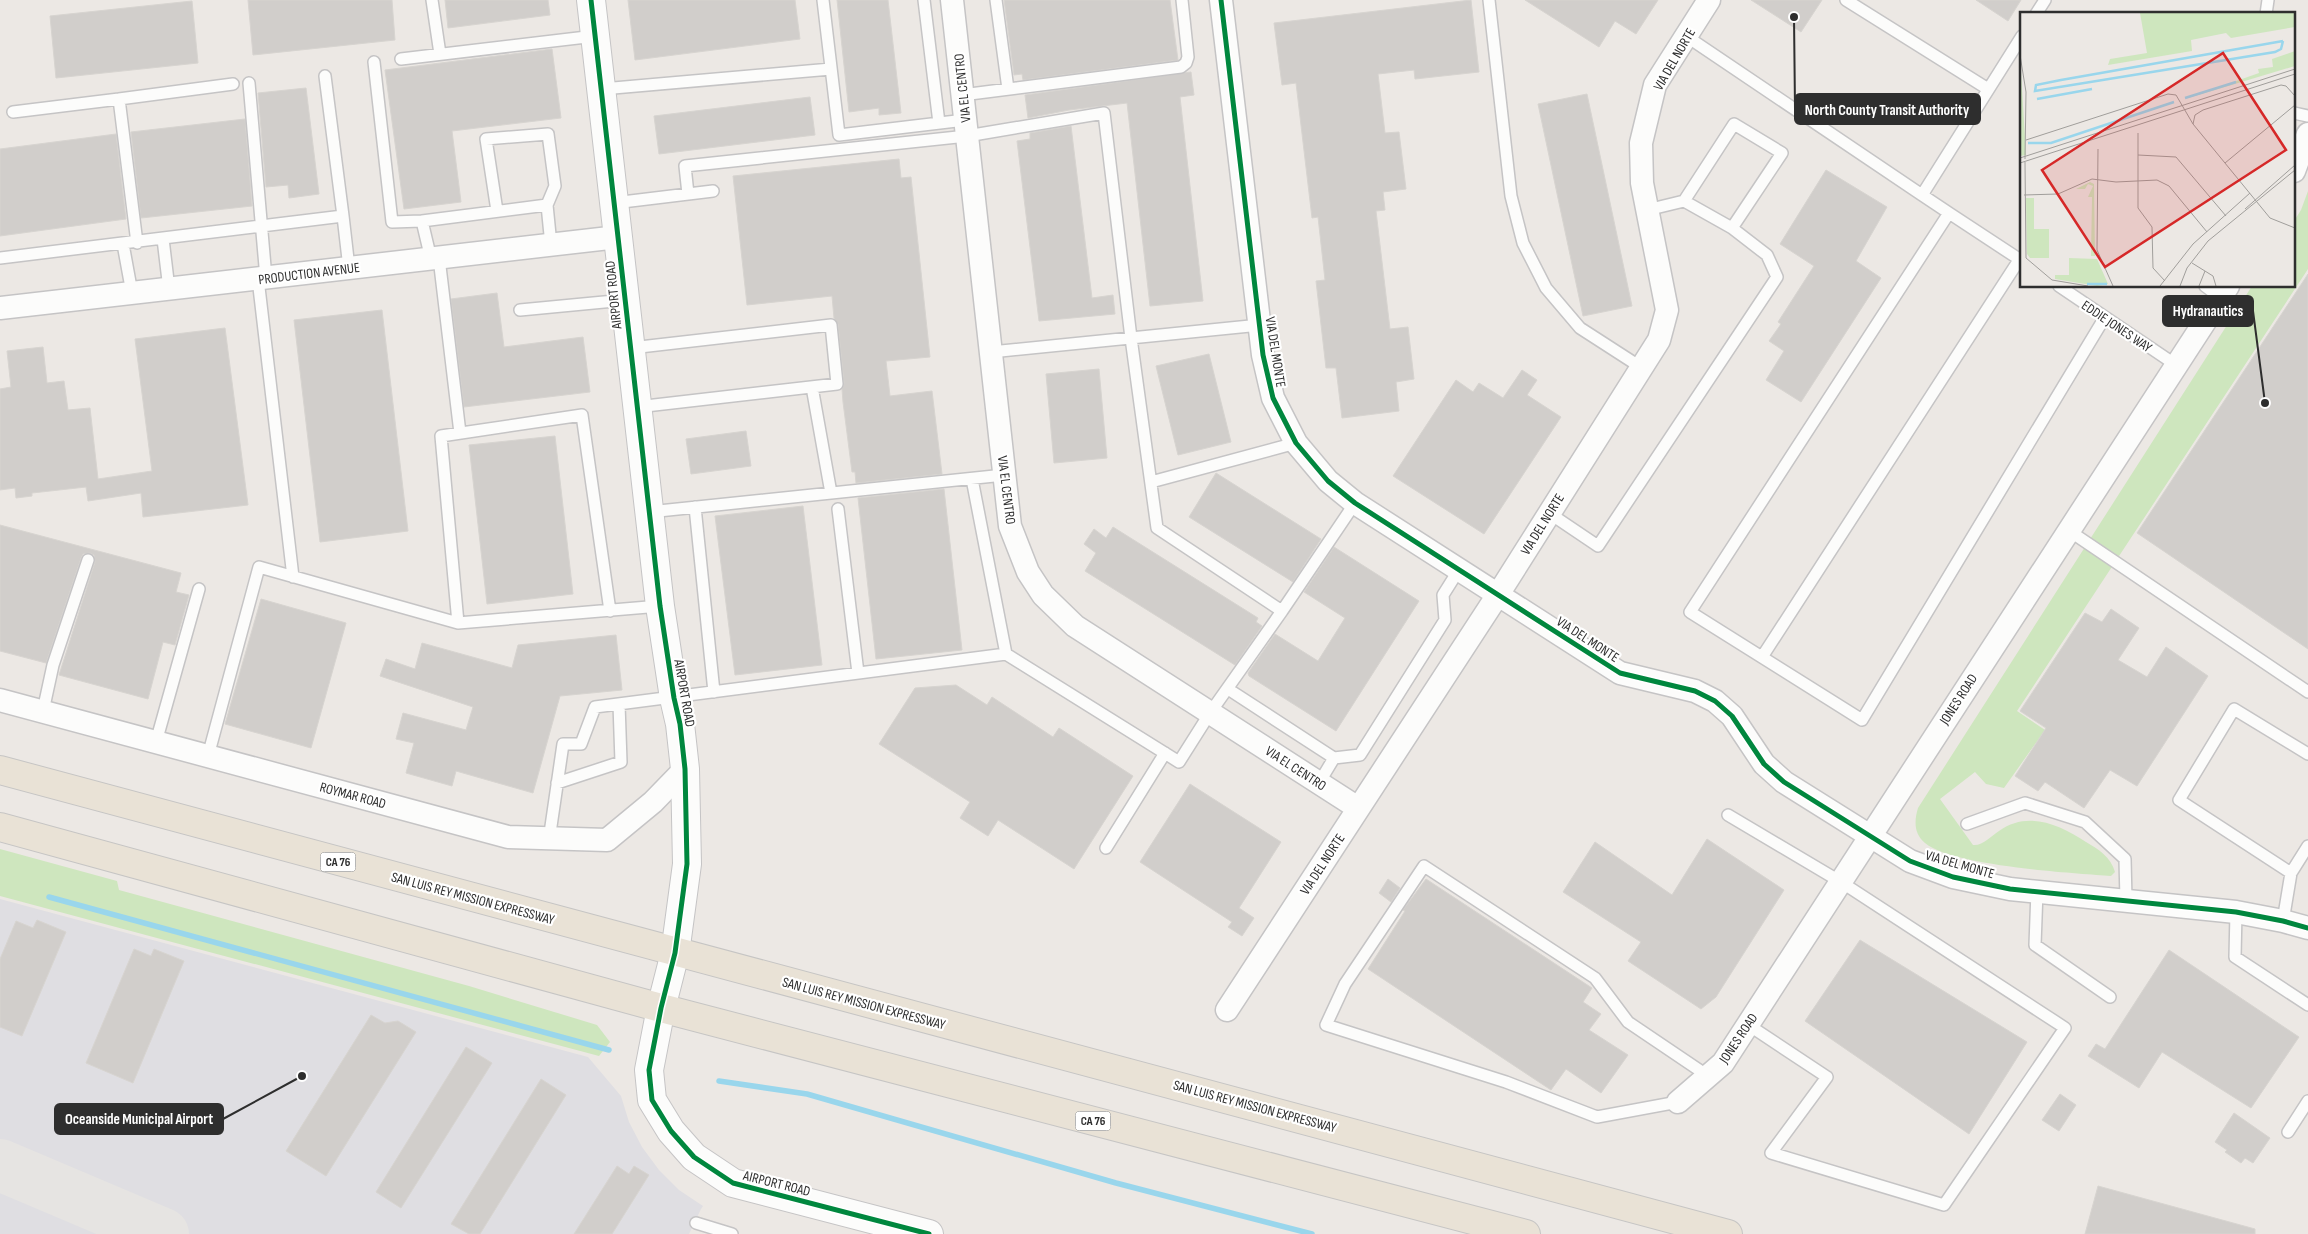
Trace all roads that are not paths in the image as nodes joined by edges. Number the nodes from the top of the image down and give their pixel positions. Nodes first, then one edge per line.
1 (432, 0) edge
2 (591, 0) edge
3 (823, 0) edge
4 (924, 0) edge
5 (952, 0) edge
6 (996, 0) edge
7 (1182, 0) edge
8 (1221, 0) edge
9 (1488, 0) edge
10 (1709, 0) edge
11 (1846, 0) edge
12 (2044, 0) edge
13 (2037, 12) edge
14 (595, 36) junction
15 (1686, 36) junction
16 (2020, 39) edge
17 (440, 54) junction
18 (401, 59) dead end
19 (374, 62) dead end
20 (831, 69) junction
21 (325, 76) dead end
22 (249, 83) dead end
23 (233, 84) dead end
24 (1008, 88) junction
25 (602, 89) junction
26 (1988, 90) junction
27 (962, 95) junction
28 (119, 99) junction
29 (13, 112) dead end
30 (939, 123) junction
31 (966, 128) junction
32 (2308, 134) edge
33 (2296, 166) edge
34 (713, 191) dead end
35 (688, 194) junction
36 (1922, 194) junction
37 (1684, 202) junction
38 (614, 203) junction
39 (547, 205) junction
40 (1647, 210) junction
41 (497, 211) junction
42 (1949, 213) junction
43 (343, 216) junction
44 (422, 220) junction
45 (263, 226) junction
46 (1732, 228) junction
47 (618, 237) junction
48 (163, 239) junction
49 (137, 243) junction
50 (123, 244) junction
51 (550, 245) junction
52 (0, 258) edge
53 (435, 258) junction
54 (2020, 260) edge
55 (349, 268) junction
56 (262, 278) junction
57 (2062, 288) edge
58 (169, 289) junction
59 (2218, 290) edge
60 (132, 293) junction
61 (625, 300) junction
62 (0, 308) edge
63 (520, 310) dead end
64 (2105, 317) junction
65 (1260, 325) junction
66 (1131, 338) junction
67 (631, 348) junction
68 (991, 352) junction
69 (2176, 365) junction
70 (1642, 368) junction
71 (812, 387) junction
72 (637, 407) junction
73 (460, 433) junction
74 (1296, 443) junction
75 (1004, 476) junction
76 (972, 479) junction
77 (1151, 482) junction
78 (830, 493) junction
79 (1355, 503) junction
80 (695, 507) junction
81 (838, 508) dead end
82 (649, 512) junction
83 (1549, 513) junction
84 (2068, 530) junction
85 (88, 560) dead end
86 (1460, 568) junction
87 (292, 577) junction
88 (199, 589) dead end
89 (1499, 593) junction
90 (660, 606) junction
91 (610, 611) junction
92 (1282, 611) junction
93 (458, 623) junction
94 (1006, 654) junction
95 (1762, 657) junction
96 (858, 673) junction
97 (1228, 689) junction
98 (714, 692) junction
99 (2308, 692) edge
100 (674, 698) junction
101 (0, 700) edge
102 (619, 704) junction
103 (43, 711) junction
104 (1210, 713) junction
105 (156, 742) junction
106 (1165, 753) junction
107 (2308, 754) edge
108 (208, 756) junction
109 (1334, 758) junction
110 (685, 769) junction
111 (0, 770) edge
112 (557, 783) junction
113 (1318, 783) junction
114 (1358, 808) junction
115 (1728, 815) dead end
116 (1967, 824) dead end
117 (0, 827) edge
118 (1869, 837) junction
119 (549, 840) junction
120 (2308, 847) edge
121 (1106, 848) dead end
122 (2291, 873) junction
123 (1841, 882) junction
124 (2037, 892) junction
125 (2126, 900) junction
126 (2236, 912) junction
127 (2282, 921) junction
128 (2308, 928) edge
129 (675, 953) junction
130 (2110, 997) dead end
131 (2308, 1005) edge
132 (661, 1008) junction
133 (1227, 1010) dead end
134 (1748, 1024) junction
135 (1708, 1076) junction
136 (2308, 1100) edge
137 (1678, 1102) joint
138 (2288, 1132) dead end
139 (696, 1223) dead end
140 (732, 1234) edge
141 (929, 1234) edge
142 (1526, 1234) edge
143 (1728, 1234) edge

1 - 17 lane
2 - 14 street, AIRPORT ROAD
3 - 20 lane
4 - 30 lane
5 - 27 street, VIA EL CENTRO
6 - 24 lane
7 - 24 lane
8 - 65 street, VIA DEL MONTE
9 - 70 lane
10 - 15 street, VIA DEL NORTE
11 - 26 lane
12 - 13 lane
14 - 17 lane
14 - 25 street, AIRPORT ROAD
15 - 36 lane
15 - 40 street, VIA DEL NORTE
16 - 26 lane
17 - 18 lane
19 - 44 lane
20 - 25 lane
20 - 30 lane
21 - 43 lane
22 - 45 lane
23 - 28 lane
24 - 27 lane
25 - 38 street, AIRPORT ROAD
26 - 36 lane
27 - 31 street, VIA EL CENTRO
28 - 29 lane
28 - 49 lane
30 - 31 lane
31 - 35 lane
31 - 66 lane
31 - 68 street, VIA EL CENTRO
32 - 33 street
34 - 35 lane
35 - 38 lane
36 - 42 lane
37 - 40 lane
37 - 46 lane
37 - 46 lane
38 - 47 street, AIRPORT ROAD
39 - 41 lane
39 - 41 lane
39 - 51 lane
40 - 70 street, VIA DEL NORTE
41 - 44 lane
42 - 54 lane
42 - 95 lane
43 - 45 lane
43 - 55 lane
44 - 53 lane
45 - 48 lane
45 - 56 lane
46 - 83 lane
47 - 51 street, PRODUCTION AVENUE
47 - 61 street, AIRPORT ROAD
48 - 49 lane
48 - 58 lane
49 - 50 lane
50 - 52 lane
50 - 60 lane
51 - 53 street, PRODUCTION AVENUE
53 - 55 street, PRODUCTION AVENUE
53 - 73 lane
54 - 95 lane
55 - 56 street, PRODUCTION AVENUE
56 - 58 street, PRODUCTION AVENUE
56 - 87 lane
57 - 64 lane, EDDIE JONES WAY
58 - 60 street, PRODUCTION AVENUE
59 - 69 street, JONES ROAD
60 - 62 street, PRODUCTION AVENUE
61 - 63 lane
61 - 67 street, AIRPORT ROAD
64 - 69 lane, EDDIE JONES WAY
64 - 95 lane
65 - 66 lane
65 - 74 street, VIA DEL MONTE
66 - 68 lane
66 - 77 lane
67 - 71 lane
67 - 72 street, AIRPORT ROAD
68 - 75 street, VIA EL CENTRO
69 - 84 street, JONES ROAD
70 - 83 street, VIA DEL NORTE
71 - 72 lane
71 - 78 lane
72 - 82 street, AIRPORT ROAD
73 - 91 lane
73 - 93 lane
74 - 77 lane
74 - 79 street, VIA DEL MONTE
75 - 76 lane
75 - 104 street, VIA EL CENTRO
76 - 78 lane
76 - 94 lane
77 - 92 lane
78 - 80 lane
79 - 86 street, VIA DEL MONTE
79 - 92 lane
80 - 82 lane
80 - 98 lane
81 - 96 lane
82 - 90 street, AIRPORT ROAD
83 - 89 street, VIA DEL NORTE
84 - 99 lane
84 - 118 street, JONES ROAD
85 - 103 lane
86 - 89 street, VIA DEL MONTE
86 - 109 lane
87 - 93 lane
87 - 108 lane
88 - 105 lane
89 - 114 street, VIA DEL NORTE
89 - 118 street, VIA DEL MONTE
90 - 91 lane
90 - 100 street, AIRPORT ROAD
91 - 93 lane
92 - 97 lane
94 - 96 lane
94 - 106 lane
96 - 98 lane
97 - 104 lane
97 - 109 lane
98 - 100 lane
100 - 102 lane
100 - 110 street, AIRPORT ROAD
101 - 103 street, ROYMAR ROAD
102 - 112 lane
102 - 112 lane
103 - 105 street, ROYMAR ROAD
104 - 106 lane
104 - 113 street, VIA EL CENTRO
105 - 108 street, ROYMAR ROAD
106 - 121 lane
107 - 122 lane
108 - 119 street, ROYMAR ROAD
109 - 113 lane
110 - 119 street, ROYMAR ROAD
110 - 129 street, AIRPORT ROAD
111 - 129 highway, SAN LUIS REY MISSION EXPRESSWAY / CA 76
112 - 119 lane
113 - 114 street, VIA EL CENTRO
114 - 133 street, VIA DEL NORTE
115 - 123 lane
116 - 125 lane
117 - 132 highway, CA 76
118 - 123 street, JONES ROAD
118 - 124 street, VIA DEL MONTE
120 - 122 lane
122 - 127 lane
123 - 134 street, JONES ROAD
123 - 134 lane
124 - 125 street, VIA DEL MONTE
124 - 130 lane
125 - 126 street, VIA DEL MONTE
126 - 127 street, VIA DEL MONTE
126 - 131 lane
127 - 128 street, VIA DEL MONTE
129 - 132 street, AIRPORT ROAD
129 - 143 highway, SAN LUIS REY MISSION EXPRESSWAY / CA 76
132 - 141 street, AIRPORT ROAD
132 - 142 highway, CA 76
134 - 135 street, JONES ROAD
135 - 137 street, JONES ROAD
135 - 137 lane
136 - 138 lane
139 - 140 lane

